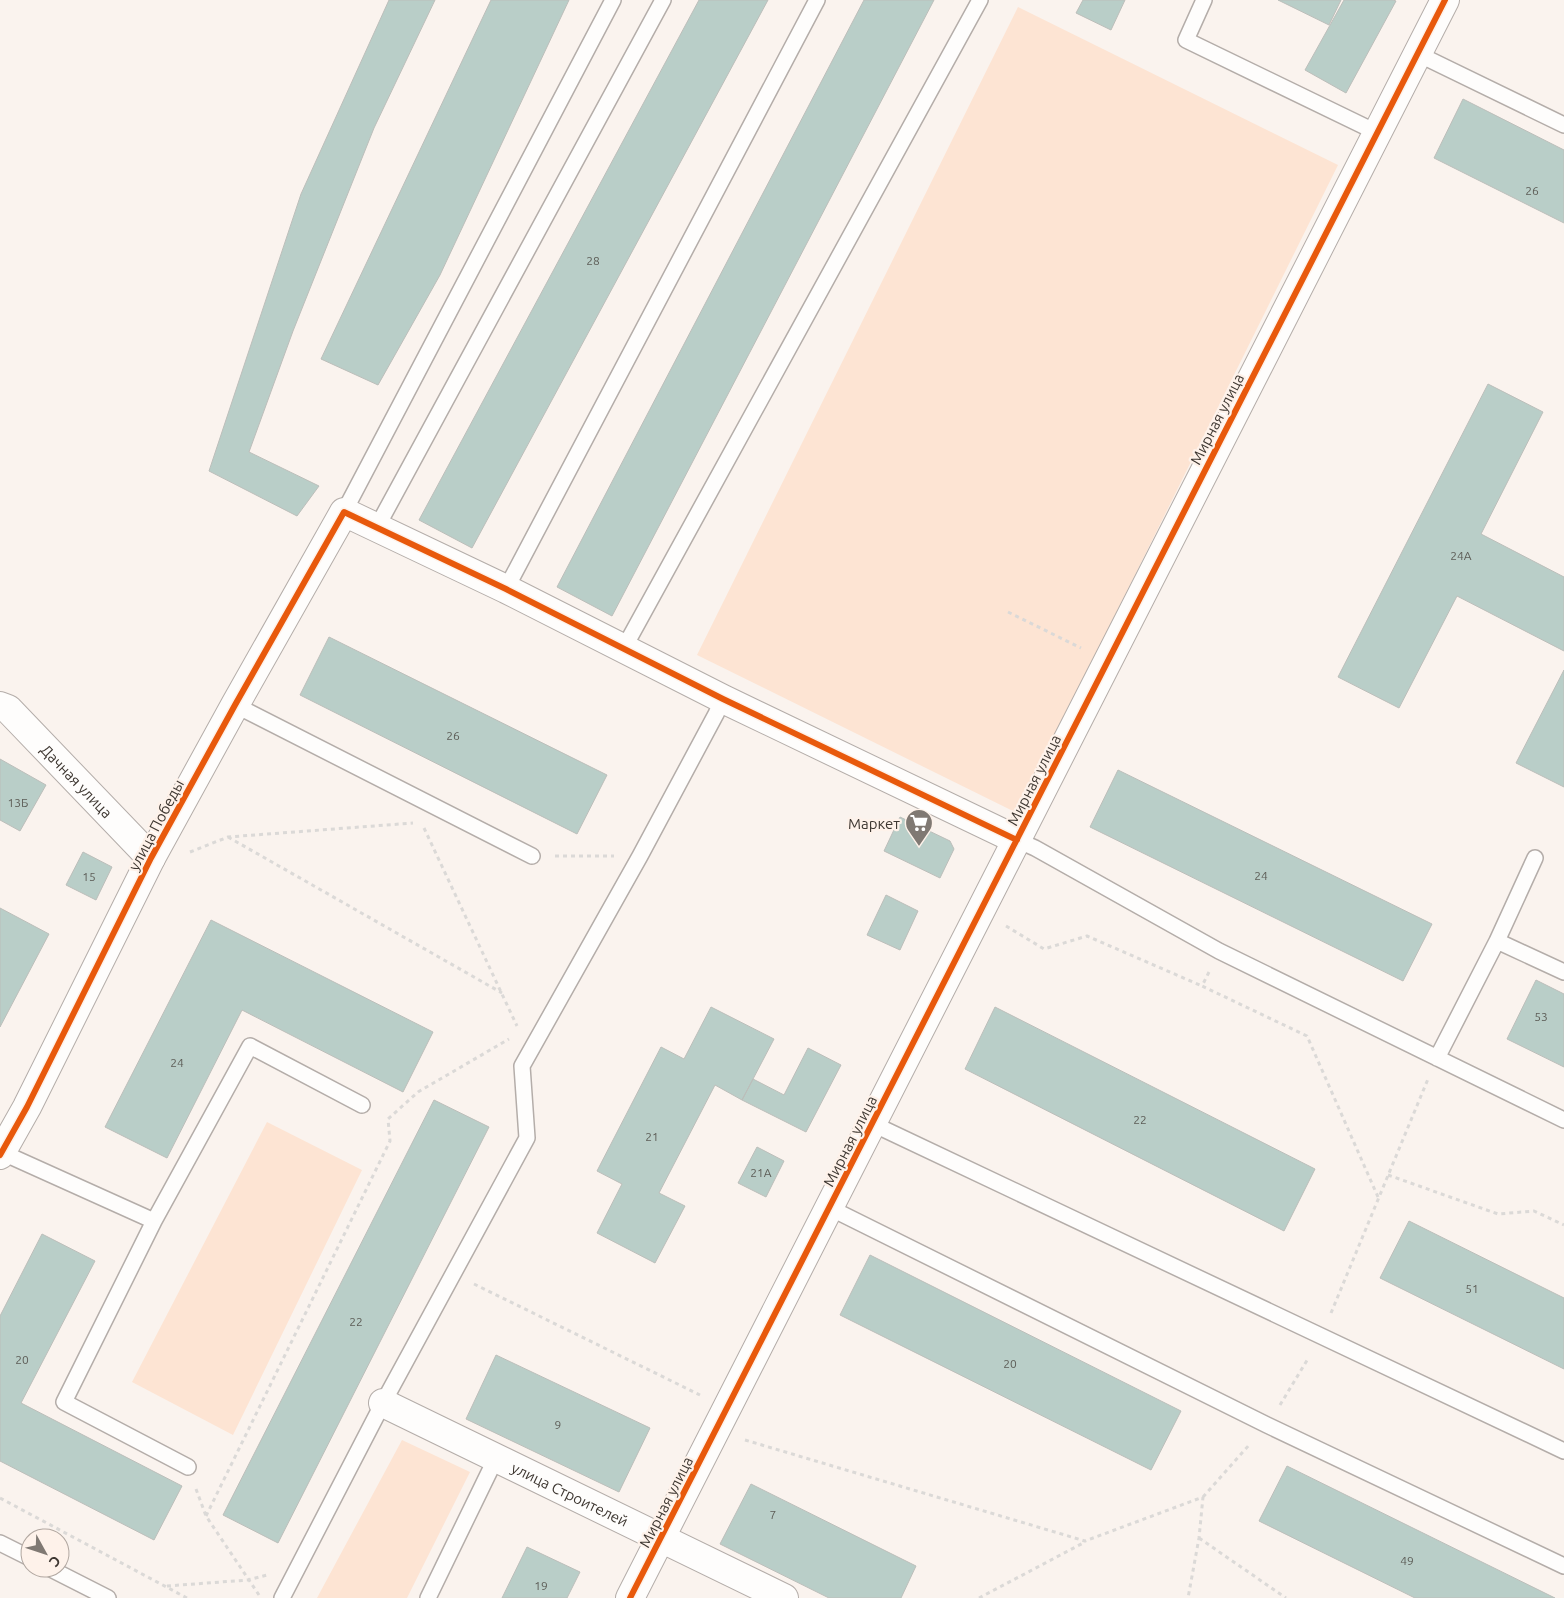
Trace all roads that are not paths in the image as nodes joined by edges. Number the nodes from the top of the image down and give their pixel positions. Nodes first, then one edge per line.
1 (613, 0) edge
2 (663, 0) edge
3 (817, 0) edge
4 (980, 0) edge
5 (1204, 0) edge
6 (1445, 0) edge
7 (1418, 54) junction
8 (1564, 125) edge
9 (1378, 132) junction
10 (344, 512) junction
11 (377, 528) junction
12 (506, 589) junction
13 (624, 648) junction
14 (723, 699) junction
15 (235, 705) junction
16 (0, 706) edge
17 (1017, 840) junction
18 (532, 856) road end
19 (151, 858) junction
20 (1536, 858) dead end
21 (1496, 941) junction
22 (1564, 972) edge
23 (1437, 1058) junction
24 (362, 1106) dead end
25 (1564, 1120) edge
26 (873, 1124) junction
27 (0, 1153) edge
28 (830, 1208) junction
29 (154, 1221) junction
30 (383, 1403) junction
31 (1564, 1451) edge
32 (496, 1458) junction
33 (188, 1466) road end
34 (661, 1538) junction
35 (0, 1543) edge
36 (20, 1553) edge
37 (1564, 1566) edge
38 (69, 1578) edge
39 (108, 1598) edge
40 (282, 1598) edge
41 (428, 1598) edge
42 (630, 1598) edge
43 (784, 1598) edge

1 - 10 lane
2 - 11 lane
3 - 12 lane
4 - 13 lane
5 - 9 lane
6 - 7 street, Мирная улица
7 - 8 lane
7 - 9 street, Мирная улица
9 - 17 street, Мирная улица
10 - 11 street
10 - 15 street, улица Победы
11 - 12 street
12 - 13 street
13 - 14 street
14 - 17 street
14 - 30 lane
15 - 18 lane
15 - 19 street, улица Победы
16 - 19 street, Дачная улица
17 - 23 lane
17 - 26 street, Мирная улица
19 - 27 street, улица Победы
20 - 21 lane
21 - 22 lane
21 - 23 lane
23 - 25 lane
24 - 29 lane
26 - 28 street, Мирная улица
26 - 31 lane
27 - 29 lane
28 - 34 street, Мирная улица
28 - 37 lane
29 - 33 lane
30 - 32 street, улица Строителей
30 - 40 lane
32 - 34 street, улица Строителей
32 - 41 lane
34 - 42 street, Мирная улица
34 - 43 street, улица Строителей
35 - 36 lane
38 - 39 lane

